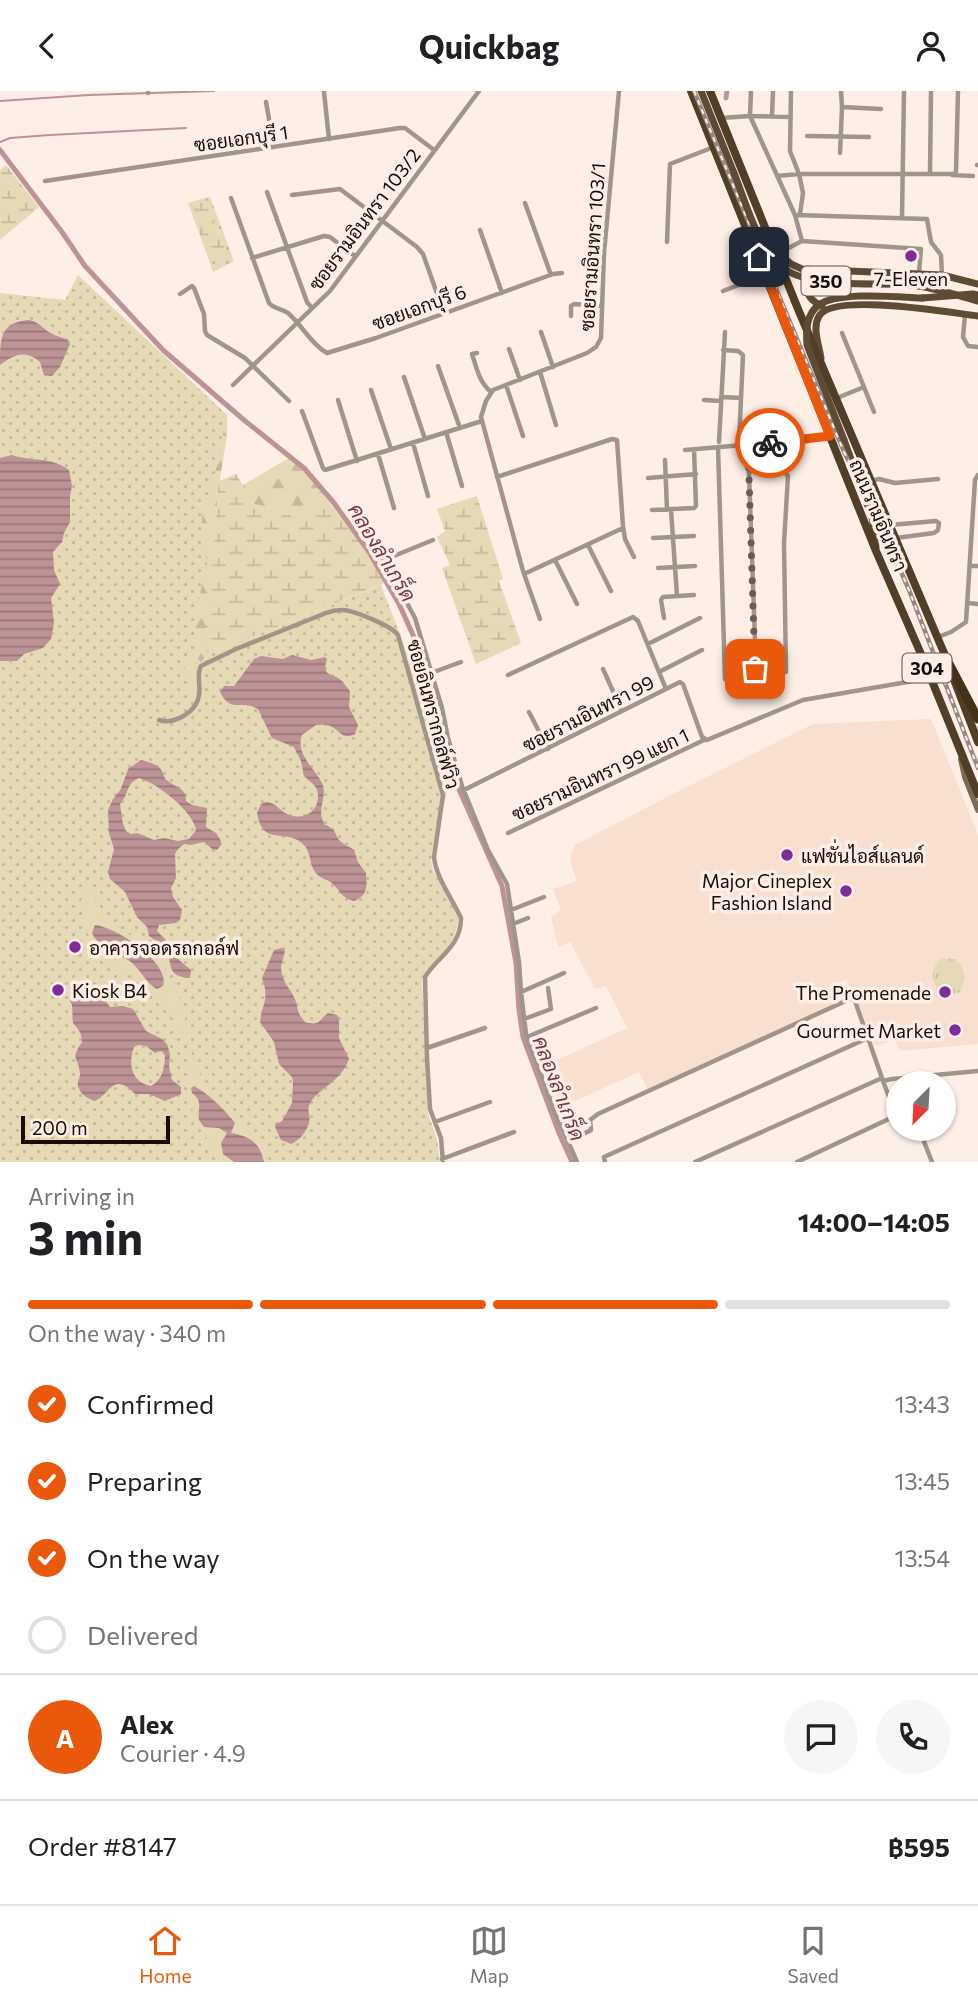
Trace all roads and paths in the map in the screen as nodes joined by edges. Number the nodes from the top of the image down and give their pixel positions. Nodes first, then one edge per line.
1 (479, 91) edge
2 (620, 91) edge
3 (691, 91) edge
4 (701, 91) edge
5 (710, 91) edge
6 (751, 91) edge
7 (773, 91) edge
8 (791, 91) edge
9 (841, 91) edge
10 (904, 91) edge
11 (931, 91) edge
12 (958, 91) edge
13 (324, 92) edge
14 (266, 102) dead end
15 (842, 107) junction
16 (881, 109) dead end
17 (750, 116) junction
18 (772, 116) junction
19 (790, 117) junction
20 (720, 118) junction
21 (807, 136) dead end
22 (840, 136) junction
23 (869, 137) dead end
24 (329, 139) junction
25 (274, 147) junction
26 (714, 147) junction
27 (434, 150) junction
28 (840, 153) dead end
29 (902, 173) junction
30 (799, 174) junction
31 (930, 174) junction
32 (954, 174) junction
33 (777, 176) junction
34 (972, 176) dead end
35 (45, 181) dead end
36 (267, 192) dead end
37 (292, 195) dead end
38 (231, 198) dead end
39 (525, 203) dead end
40 (798, 214) junction
41 (902, 218) junction
42 (382, 220) junction
43 (480, 230) dead end
44 (770, 236) junction
45 (751, 238) junction
46 (802, 241) junction
47 (667, 242) dead end
48 (287, 247) junction
49 (776, 251) junction
50 (355, 256) junction
51 (252, 258) junction
52 (830, 271) junction
53 (562, 273) dead end
54 (919, 274) junction
55 (551, 275) junction
56 (766, 275) junction
57 (942, 275) junction
58 (978, 282) edge
59 (790, 287) junction
60 (723, 291) dead end
61 (502, 293) junction
62 (774, 293) junction
63 (180, 294) dead end
64 (977, 296) edge
65 (603, 306) junction
66 (829, 308) junction
67 (312, 309) junction
68 (799, 309) junction
69 (444, 313) junction
70 (571, 316) dead end
71 (782, 316) junction
72 (974, 316) edge
73 (297, 323) junction
74 (541, 332) dead end
75 (725, 332) dead end
76 (842, 333) dead end
77 (978, 347) edge
78 (509, 349) dead end
79 (723, 350) junction
80 (477, 353) dead end
81 (253, 365) junction
82 (438, 366) dead end
83 (554, 367) junction
84 (823, 367) junction
85 (540, 372) junction
86 (404, 377) dead end
87 (520, 380) junction
88 (233, 385) dead end
89 (506, 385) junction
90 (864, 387) junction
91 (371, 390) dead end
92 (491, 392) junction
93 (741, 398) junction
94 (836, 398) junction
95 (721, 399) junction
96 (338, 400) dead end
97 (704, 400) dead end
98 (289, 401) dead end
99 (302, 411) dead end
100 (874, 412) dead end
101 (482, 421) junction
102 (556, 425) dead end
103 (460, 428) junction
104 (446, 432) junction
105 (523, 436) dead end
106 (830, 436) junction
107 (425, 439) junction
108 (739, 442) dead end
109 (413, 443) junction
110 (718, 445) junction
111 (748, 445) junction
112 (694, 449) junction
113 (391, 450) junction
114 (685, 450) dead end
115 (378, 454) junction
116 (665, 460) dead end
117 (357, 461) junction
118 (750, 471) junction
119 (695, 474) junction
120 (978, 475) edge
121 (666, 476) junction
122 (497, 477) junction
123 (648, 478) dead end
124 (938, 479) dead end
125 (870, 481) junction
126 (462, 486) dead end
127 (428, 496) dead end
128 (394, 508) dead end
129 (652, 510) dead end
130 (669, 510) junction
131 (889, 525) junction
132 (623, 528) junction
133 (694, 536) dead end
134 (653, 538) dead end
135 (673, 538) junction
136 (894, 538) junction
137 (433, 540) dead end
138 (371, 541) dead end
139 (588, 544) junction
140 (876, 551) junction
141 (634, 557) dead end
142 (384, 560) junction
143 (555, 560) junction
144 (695, 566) dead end
145 (970, 566) junction
146 (978, 566) edge
147 (675, 567) junction
148 (658, 568) dead end
149 (524, 574) junction
150 (611, 591) dead end
151 (694, 595) dead end
152 (677, 596) junction
153 (968, 603) junction
154 (577, 604) dead end
155 (978, 604) edge
156 (664, 618) dead end
157 (700, 618) dead end
158 (540, 619) dead end
159 (937, 637) junction
160 (648, 644) junction
161 (702, 650) dead end
162 (786, 656) junction
163 (945, 656) junction
164 (461, 662) dead end
165 (603, 669) dead end
166 (755, 669) junction
167 (786, 671) dead end
168 (659, 672) junction
169 (431, 673) junction
170 (508, 675) dead end
171 (931, 678) junction
172 (666, 689) junction
173 (622, 711) junction
174 (529, 712) dead end
175 (978, 719) edge
176 (159, 720) dead end
177 (705, 740) junction
178 (978, 741) edge
179 (548, 749) junction
180 (960, 751) junction
181 (464, 790) junction
182 (978, 794) edge
183 (978, 810) edge
184 (508, 833) dead end
185 (544, 897) dead end
186 (511, 910) junction
187 (528, 918) dead end
188 (513, 924) junction
189 (564, 973) dead end
190 (548, 988) dead end
191 (521, 992) junction
192 (596, 1008) dead end
193 (524, 1019) junction
194 (485, 1028) dead end
195 (527, 1037) junction
196 (868, 1038) junction
197 (426, 1048) junction
198 (978, 1070) edge
199 (883, 1080) junction
200 (490, 1102) dead end
201 (435, 1122) junction
202 (514, 1132) dead end
203 (924, 1141) edge
204 (568, 1142) junction
205 (442, 1161) edge
206 (577, 1162) edge
207 (605, 1162) edge
208 (695, 1162) edge
209 (797, 1162) edge
210 (932, 1162) edge

1 - 27 street, ซอยรามอินทรา 103/2
2 - 65 street, ซอยรามอินทรา 103/1
3 - 26 highway, ถนนรามอินทรา / 304
4 - 64 main road, 350, bridge
5 - 20 highway, ถนนรามอินทรา / 304
6 - 17 street
7 - 18 street
8 - 19 street
9 - 15 street
10 - 29 street
11 - 31 street
12 - 32 street
13 - 24 street
14 - 25 street
15 - 16 street
15 - 22 street
17 - 18 street
17 - 20 street
17 - 33 street
18 - 19 street
19 - 30 street
20 - 44 highway, ถนนรามอินทรา / 304
21 - 22 street
22 - 23 street
22 - 28 street
24 - 25 street, ซอยเอกบุรี 1
24 - 27 street, ซอยเอกบุรี 1
25 - 35 street, ซอยเอกบุรี 1
26 - 45 highway, ถนนรามอินทรา / 304
26 - 47 street
27 - 42 street, ซอยรามอินทรา 103/2
29 - 30 street
29 - 31 street
29 - 41 street
30 - 33 street
30 - 40 street
31 - 32 street
32 - 34 street
33 - 40 street
36 - 48 street
37 - 42 street
38 - 51 street
39 - 55 street
40 - 41 street
40 - 46 street
41 - 57 street
42 - 50 street, ซอยรามอินทรา 103/2
42 - 69 street
43 - 61 street
44 - 45 highway
44 - 49 highway, ถนนรามอินทรา / 304
45 - 56 highway, ถนนรามอินทรา / 304
46 - 49 street
46 - 54 street
48 - 50 street
48 - 51 street
48 - 67 street
49 - 52 main road, 350
49 - 59 highway, ถนนรามอินทรา / 304
50 - 67 street, ซอยรามอินทรา 103/2
51 - 73 street
52 - 54 main road, 350
52 - 66 main road
53 - 55 street, ซอยเอกบุรี 6
54 - 57 main road, 350
55 - 61 street, ซอยเอกบุรี 6
56 - 60 street
56 - 62 highway, ถนนรามอินทรา / 304
57 - 58 main road
59 - 62 highway
59 - 68 highway, ถนนรามอินทรา / 304
61 - 69 street, ซอยเอกบุรี 6
62 - 71 highway, ถนนรามอินทรา / 304
63 - 81 street
64 - 140 main road, 350, bridge
65 - 70 street
65 - 83 street, ซอยรามอินทรา 103/1
66 - 72 main road, 350
66 - 84 main road, 350
67 - 73 street, ซอยรามอินทรา 103/2
68 - 71 highway
68 - 84 highway, ถนนรามอินทรา / 304
69 - 73 street, ซอยเอกบุรี 6
71 - 106 highway, ถนนรามอินทรา / 304
72 - 77 street
73 - 81 street, ซอยรามอินทรา 103/2
74 - 83 street
75 - 79 street
76 - 90 street
78 - 87 street
79 - 93 street
79 - 95 street
80 - 92 street
81 - 88 street, ซอยรามอินทรา 103/2
81 - 98 street
82 - 103 street
83 - 85 street, ซอยรามอินทรา 103/1
84 - 94 highway, ถนนรามอินทรา / 304
85 - 87 street, ซอยรามอินทรา 103/1
85 - 102 street
86 - 107 street
87 - 89 street, ซอยรามอินทรา 103/1
89 - 92 street, ซอยรามอินทรา 103/1
89 - 105 street
90 - 94 street
90 - 100 street
91 - 113 street
92 - 101 street
93 - 95 street
93 - 108 street
94 - 125 highway, ถนนรามอินทรา / 304
95 - 97 street
95 - 110 street
96 - 117 street
99 - 117 street
101 - 103 street
101 - 122 street
103 - 104 street
104 - 107 street
104 - 126 street
106 - 111 street
106 - 140 highway, ถนนรามอินทรา / 304
107 - 109 street
109 - 113 street
109 - 127 street
110 - 111 street
110 - 112 street
110 - 166 street
111 - 118 street
112 - 114 street
112 - 119 street
113 - 115 street
115 - 117 street
115 - 128 street
116 - 121 street
118 - 162 street
118 - 166 street
119 - 121 street
119 - 130 street
120 - 145 street
121 - 123 street
121 - 130 street
122 - 132 street
122 - 149 street
124 - 125 street
125 - 131 highway, ถนนรามอินทรา / 304
129 - 130 street
130 - 135 street
131 - 136 highway, ถนนรามอินทรา / 304
131 - 136 street
132 - 139 street
132 - 141 street
133 - 135 street
134 - 135 street
135 - 147 street
136 - 159 highway, ถนนรามอินทรา / 304
137 - 142 street
138 - 142 street
139 - 143 street
139 - 150 street
140 - 171 highway, ถนนรามอินทรา / 304
142 - 169 street
143 - 149 street
143 - 154 street
144 - 147 street
145 - 146 street
145 - 153 street
147 - 148 street
147 - 152 street
149 - 158 street
151 - 152 street
152 - 156 street
153 - 155 street
153 - 159 street
157 - 160 street
159 - 163 highway, ถนนรามอินทรา / 304
160 - 168 street
160 - 170 street
161 - 168 street
162 - 166 street
162 - 167 street
163 - 175 highway
163 - 178 highway, ถนนรามอินทรา / 304
164 - 169 street
165 - 173 street
168 - 172 street
169 - 181 street
171 - 177 street
171 - 180 highway, ถนนรามอินทรา / 304
172 - 173 street, ซอยรามอินทรา 99
172 - 177 street, ซอยรามอินทรา 99
173 - 179 street, ซอยรามอินทรา 99
174 - 179 street
176 - 197 street, ซอยอินทรากอล์ฟวิว
177 - 184 street, ซอยรามอินทรา 99 แยก 1
179 - 181 street, ซอยรามอินทรา 99
180 - 182 highway, ถนนรามอินทรา / 304
180 - 183 main road
181 - 186 street
185 - 186 street
186 - 188 street
187 - 188 street
188 - 191 street
189 - 191 street
190 - 193 street
191 - 193 street
192 - 195 street
193 - 195 street
194 - 197 street
195 - 204 street
196 - 199 street
196 - 204 street
196 - 207 street
197 - 201 street, ซอยอินทรากอล์ฟวิว
198 - 199 street
199 - 208 street
199 - 209 street
200 - 201 street
201 - 205 street, ซอยอินทรากอล์ฟวิว
202 - 205 street
203 - 210 street
204 - 206 street

